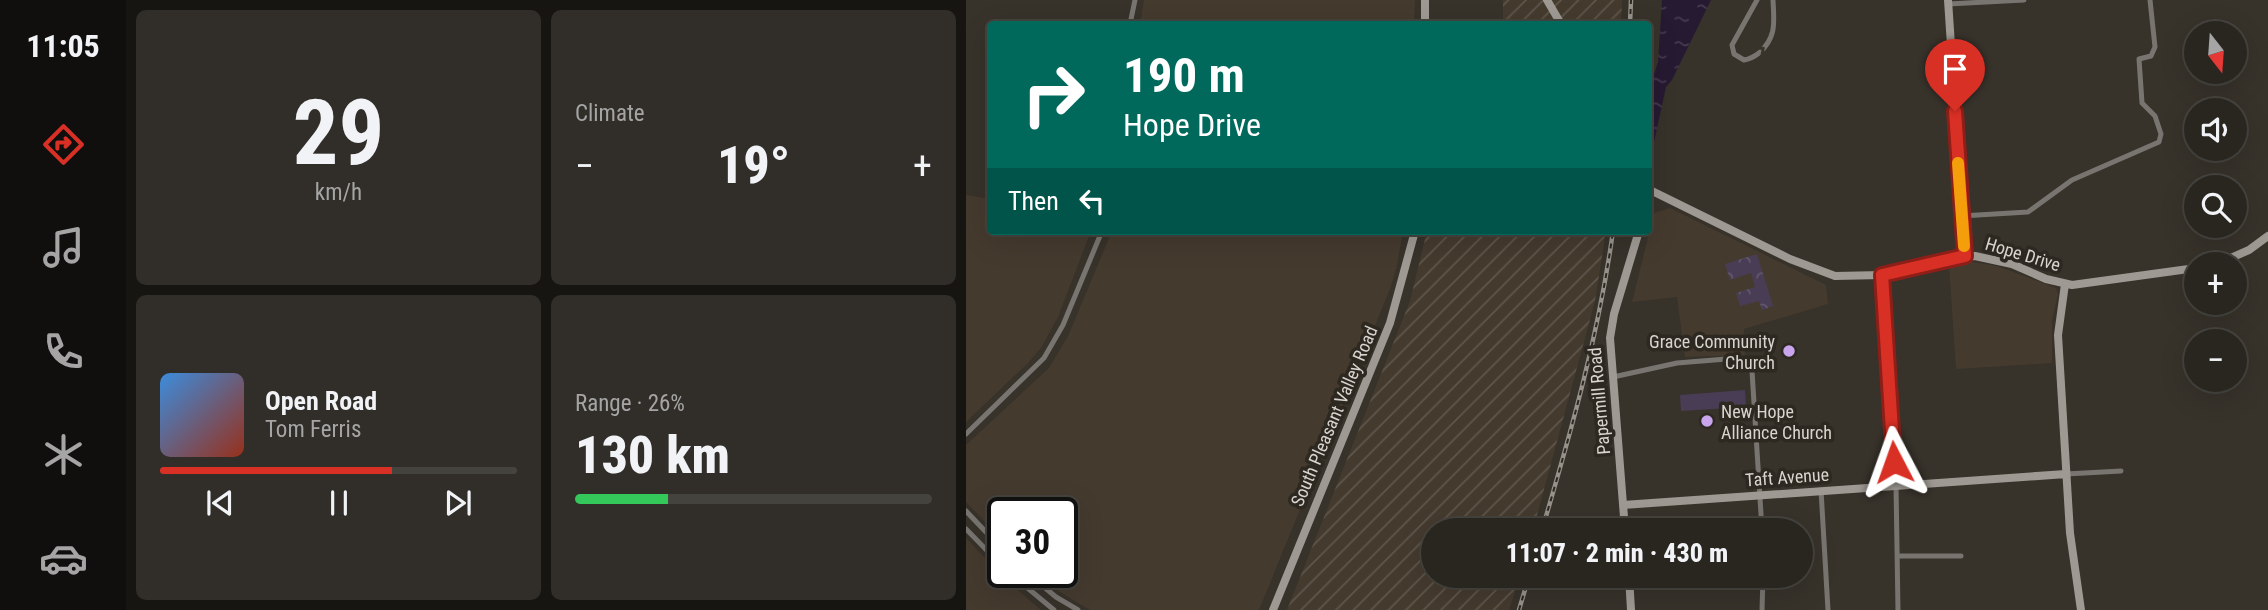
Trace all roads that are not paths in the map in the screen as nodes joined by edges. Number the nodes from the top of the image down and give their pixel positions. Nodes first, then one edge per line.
1 (1135, 0) edge
2 (1425, 0) edge
3 (1547, 0) edge
4 (1758, 0) edge
5 (1773, 0) edge
6 (2024, 0) edge
7 (2150, 0) edge
8 (1948, 2) edge
9 (1131, 21) edge
10 (1425, 21) edge
11 (1559, 21) edge
12 (1652, 188) edge
13 (1961, 216) junction
14 (1100, 235) edge
15 (1414, 235) edge
16 (1638, 235) edge
17 (2268, 236) edge
18 (2244, 252) edge
19 (1965, 256) junction
20 (2184, 270) edge
21 (1882, 275) junction
22 (2065, 284) junction
23 (1613, 377) junction
24 (966, 433) edge
25 (2121, 471) dead end
26 (2066, 474) junction
27 (1896, 485) junction
28 (1821, 490) junction
29 (1761, 494) junction
30 (1623, 505) junction
31 (966, 511) edge
32 (1624, 518) edge
33 (1762, 518) edge
34 (966, 529) edge
35 (987, 533) edge
36 (987, 551) edge
37 (1898, 556) junction
38 (1961, 556) dead end
39 (1027, 588) edge
40 (1045, 588) edge
41 (1630, 588) edge
42 (1763, 588) edge
43 (1054, 610) edge
44 (1078, 610) edge
45 (1273, 610) edge
46 (1631, 610) edge
47 (1762, 610) edge
48 (1828, 610) edge
49 (1898, 610) edge
50 (2081, 610) edge

1 - 9 street
2 - 10 street
3 - 11 street
4 -> 5 street
6 - 8 street
7 - 13 street
8 - 13 street
12 - 21 street, Hope Drive
13 - 19 street
14 - 24 street
15 - 45 street, South Pleasant Valley Road
16 - 23 street, Papermill Road
17 - 18 street
19 - 21 street, Hope Drive
19 - 22 street, Hope Drive
20 - 22 street, Hope Drive
21 - 27 street
22 - 26 street
23 - 29 street
23 - 30 street, Papermill Road
25 - 26 street, Taft Avenue
26 - 27 street, Taft Avenue
26 - 50 street
27 - 28 street, Taft Avenue
27 - 37 street
28 - 29 street, Taft Avenue
28 - 48 street
29 - 30 street, Taft Avenue
29 - 33 street
30 - 32 street, Papermill Road
31 - 35 street
34 - 36 street
37 - 38 street
37 - 49 street
39 - 43 street
40 - 44 street
41 - 46 street
42 - 47 street

